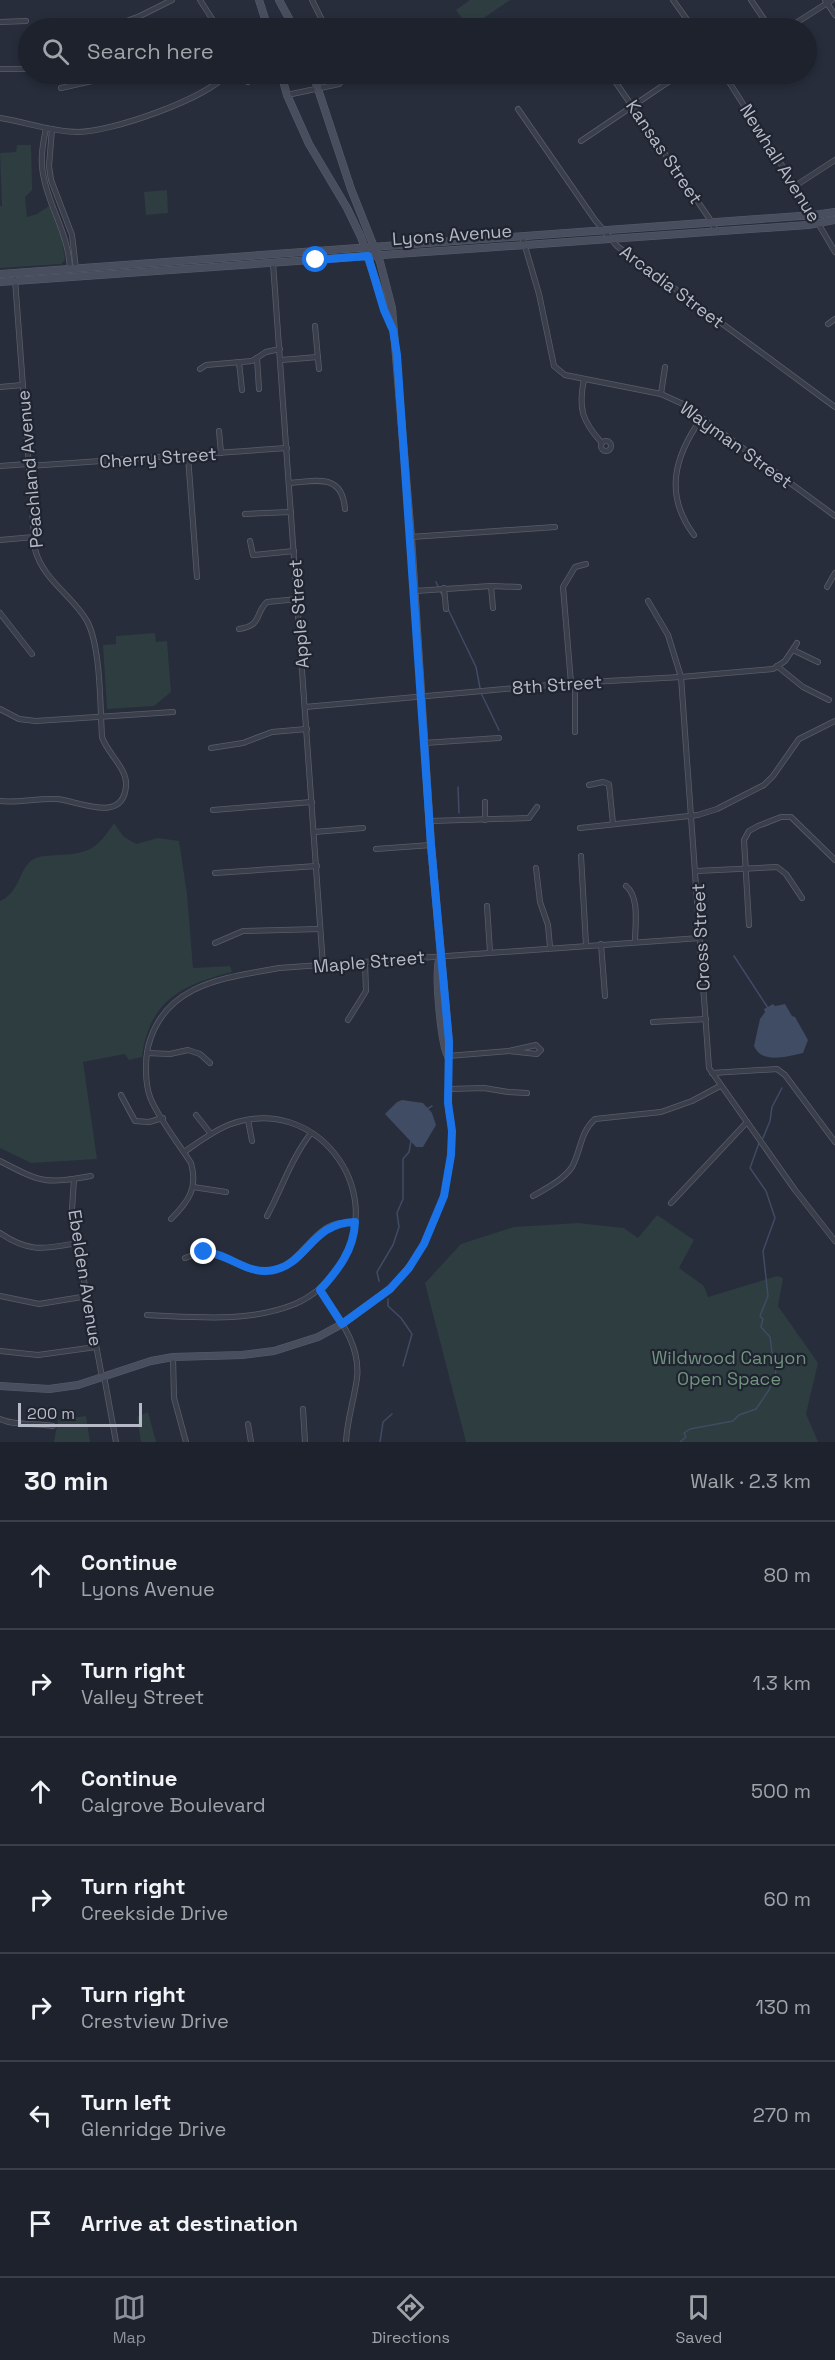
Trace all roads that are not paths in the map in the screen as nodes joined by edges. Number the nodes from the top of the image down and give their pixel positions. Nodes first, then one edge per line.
1 (172, 0) edge
2 (200, 0) edge
3 (259, 0) edge
4 (279, 0) edge
5 (312, 0) edge
6 (673, 0) edge
7 (751, 0) edge
8 (828, 1) edge
9 (835, 15) edge
10 (135, 18) edge
11 (211, 18) edge
12 (265, 18) edge
13 (289, 18) edge
14 (321, 18) edge
15 (686, 18) edge
16 (763, 18) edge
17 (803, 18) edge
18 (18, 21) edge
19 (0, 22) edge
20 (0, 69) edge
21 (18, 69) edge
22 (79, 84) edge
23 (216, 84) edge
24 (284, 84) edge
25 (317, 84) edge
26 (339, 84) edge
27 (617, 84) edge
28 (665, 84) edge
29 (730, 84) edge
30 (61, 88) dead end
31 (318, 88) junction
32 (288, 95) junction
33 (633, 106) junction
34 (518, 109) dead end
35 (0, 118) edge
36 (46, 128) junction
37 (52, 129) junction
38 (581, 141) dead end
39 (835, 160) edge
40 (795, 186) junction
41 (835, 212) edge
42 (814, 215) junction
43 (835, 220) edge
44 (712, 222) junction
45 (818, 223) junction
46 (602, 230) junction
47 (716, 231) junction
48 (522, 236) junction
49 (611, 238) junction
50 (526, 245) junction
51 (374, 246) junction
52 (364, 247) junction
53 (835, 252) edge
54 (377, 255) junction
55 (368, 256) junction
56 (210, 258) junction
57 (273, 263) junction
58 (207, 268) junction
59 (73, 269) junction
60 (15, 273) junction
61 (0, 274) edge
62 (73, 278) junction
63 (0, 282) edge
64 (15, 282) junction
65 (835, 319) edge
66 (828, 324) dead end
67 (315, 326) dead end
68 (393, 330) junction
69 (280, 349) junction
70 (318, 357) junction
71 (257, 358) junction
72 (281, 360) junction
73 (239, 362) junction
74 (665, 367) dead end
75 (200, 369) dead end
76 (319, 369) dead end
77 (584, 379) junction
78 (23, 385) junction
79 (0, 387) edge
80 (259, 389) dead end
81 (242, 390) dead end
82 (661, 394) junction
83 (835, 406) edge
84 (701, 419) junction
85 (219, 431) dead end
86 (602, 443) dead end
87 (287, 448) junction
88 (220, 453) junction
89 (188, 456) junction
90 (28, 465) junction
91 (0, 466) edge
92 (290, 483) junction
93 (345, 509) dead end
94 (291, 512) junction
95 (245, 514) dead end
96 (835, 516) edge
97 (555, 527) dead end
98 (694, 535) dead end
99 (34, 537) junction
100 (411, 537) junction
101 (0, 540) edge
102 (250, 541) dead end
103 (294, 551) junction
104 (586, 564) dead end
105 (835, 573) edge
106 (197, 577) dead end
107 (491, 586) junction
108 (827, 587) dead end
109 (444, 588) junction
110 (519, 588) dead end
111 (415, 591) junction
112 (298, 599) junction
113 (648, 601) dead end
114 (493, 608) dead end
115 (446, 609) dead end
116 (0, 613) edge
117 (239, 628) dead end
118 (797, 644) dead end
119 (793, 650) junction
120 (33, 654) dead end
121 (818, 662) dead end
122 (777, 666) junction
123 (681, 677) junction
124 (573, 683) junction
125 (421, 696) junction
126 (829, 700) dead end
127 (305, 707) junction
128 (0, 709) edge
129 (172, 712) dead end
130 (100, 717) junction
131 (835, 721) edge
132 (307, 729) junction
133 (575, 732) dead end
134 (499, 738) dead end
135 (424, 743) junction
136 (211, 748) dead end
137 (589, 785) dead end
138 (0, 801) edge
139 (312, 802) junction
140 (485, 802) dead end
141 (537, 807) dead end
142 (213, 810) dead end
143 (692, 815) junction
144 (485, 820) junction
145 (430, 821) junction
146 (613, 824) junction
147 (363, 828) dead end
148 (580, 828) dead end
149 (314, 832) junction
150 (431, 845) junction
151 (376, 849) dead end
152 (581, 856) dead end
153 (835, 860) edge
154 (316, 866) junction
155 (744, 867) junction
156 (536, 868) dead end
157 (696, 871) junction
158 (215, 873) dead end
159 (626, 886) dead end
160 (802, 898) dead end
161 (488, 906) dead end
162 (749, 926) dead end
163 (321, 929) junction
164 (700, 938) junction
165 (635, 942) junction
166 (215, 943) dead end
167 (602, 944) junction
168 (586, 945) junction
169 (550, 947) junction
170 (490, 952) junction
171 (440, 956) junction
172 (365, 962) junction
173 (323, 966) junction
174 (605, 996) dead end
175 (706, 1019) junction
176 (348, 1020) dead end
177 (653, 1022) dead end
178 (509, 1051) junction
179 (147, 1053) junction
180 (448, 1056) junction
181 (210, 1063) dead end
182 (712, 1073) junction
183 (720, 1086) junction
184 (449, 1089) junction
185 (527, 1093) dead end
186 (121, 1095) dead end
187 (196, 1115) dead end
188 (163, 1118) junction
189 (248, 1120) junction
190 (747, 1122) junction
191 (311, 1133) junction
192 (211, 1134) junction
193 (252, 1141) dead end
194 (835, 1142) edge
195 (184, 1152) junction
196 (0, 1161) edge
197 (92, 1176) dead end
198 (74, 1179) junction
199 (193, 1187) junction
200 (226, 1192) dead end
201 (533, 1196) dead end
202 (671, 1203) dead end
203 (267, 1216) dead end
204 (171, 1219) dead end
205 (355, 1222) junction
206 (0, 1233) edge
207 (835, 1240) edge
208 (77, 1243) junction
209 (185, 1258) dead end
210 (390, 1289) joint
211 (320, 1290) junction
212 (0, 1296) edge
213 (87, 1296) junction
214 (147, 1315) dead end
215 (342, 1324) junction
216 (96, 1347) junction
217 (0, 1351) edge
218 (173, 1357) junction
219 (103, 1377) junction
220 (1, 1386) edge
221 (0, 1394) edge
222 (303, 1408) dead end
223 (0, 1419) edge
224 (248, 1424) dead end
225 (53, 1426) dead end
226 (116, 1442) edge
227 (186, 1442) edge
228 (251, 1442) edge
229 (305, 1442) edge
230 (346, 1442) edge

1 - 10 street
2 - 11 street
3 - 12 main road
4 - 13 main road
5 - 14 street
6 - 15 street
7 - 16 street
8 - 9 street
8 - 17 street
18 - 19 street
20 - 21 street
22 - 30 street
23 - 37 street
24 - 32 main road
25 - 31 main road
26 - 31 street
27 - 33 street, Kansas Street
28 - 33 street
29 - 40 street, Newhall Avenue
31 - 32 street
31 - 51 main road
32 - 52 main road
33 - 38 street
33 - 44 street, Kansas Street
34 - 46 street, Arcadia Street
35 - 36 street
36 - 37 street
36 - 59 street
37 - 59 street
39 - 40 street
40 - 42 street, Newhall Avenue
41 - 42 main road, Lyons Avenue
42 - 44 main road, Lyons Avenue
42 - 45 street, Newhall Avenue
43 - 45 main road, Lyons Avenue
44 - 46 main road, Lyons Avenue
44 - 47 street, Kansas Street
45 - 47 main road, Lyons Avenue
45 - 53 street, Newhall Avenue
46 - 48 main road, Lyons Avenue
46 - 49 street, Arcadia Street
47 - 49 main road, Lyons Avenue
48 - 50 street, Wayman Street
48 - 51 main road, Lyons Avenue
49 - 50 main road, Lyons Avenue
49 - 83 street, Arcadia Street
50 - 54 main road, Lyons Avenue
50 - 77 street, Wayman Street
51 - 52 main road, Lyons Avenue
51 - 54 main road
52 - 55 main road
52 - 56 main road, Lyons Avenue
54 - 55 main road, Lyons Avenue
54 - 68 main road
55 - 57 main road, Lyons Avenue
55 - 68 main road
56 - 58 main road
56 - 59 main road, Lyons Avenue
57 - 58 main road, Lyons Avenue
57 - 69 street, Apple Street
58 - 62 main road, Lyons Avenue
59 - 60 main road, Lyons Avenue
59 - 62 street
60 - 61 main road, Lyons Avenue
60 - 64 street, Peachland Avenue
62 - 64 main road, Lyons Avenue
63 - 64 main road, Lyons Avenue
64 - 78 street, Peachland Avenue
65 - 66 street
67 - 70 street
68 - 100 main road
69 - 71 street
69 - 72 street, Apple Street
70 - 72 street
70 - 76 street
71 - 73 street
71 - 80 street
72 - 87 street, Apple Street
73 - 75 street
73 - 81 street
74 - 82 street
77 - 82 street, Wayman Street
77 - 86 street
78 - 79 street
78 - 90 street, Peachland Avenue
82 - 84 street, Wayman Street
84 - 96 street, Wayman Street
84 - 98 street
85 - 88 street
87 - 88 street, Cherry Street
87 - 92 street, Apple Street
88 - 89 street, Cherry Street
89 - 90 street, Cherry Street
89 - 106 street
90 - 91 street, Cherry Street
90 - 99 street, Peachland Avenue
92 - 93 street
92 - 94 street, Apple Street
94 - 95 street
94 - 103 street, Apple Street
97 - 100 street
99 - 101 street
99 - 130 street, Peachland Avenue
100 - 111 main road
102 - 103 street
103 - 112 street, Apple Street
104 - 124 street
105 - 108 street
107 - 109 street
107 - 110 street
107 - 114 street
109 - 111 street
109 - 115 street
111 - 125 main road
112 - 117 street
112 - 127 street, Apple Street
113 - 123 street, Cross Street
116 - 120 street
118 - 119 street
119 - 121 street
119 - 122 street
122 - 123 street, 8th Street
122 - 126 street
123 - 124 street, 8th Street
123 - 143 street, Cross Street
124 - 125 street, 8th Street
124 - 133 street
125 - 127 street, 8th Street
125 - 135 main road
127 - 132 street, Apple Street
128 - 130 street
129 - 130 street
130 - 138 street, Peachland Avenue
131 - 143 street
132 - 136 street
132 - 139 street, Apple Street
134 - 135 street
135 - 145 main road
137 - 146 street
139 - 142 street
139 - 149 street, Apple Street
140 - 144 street
141 - 144 street
143 - 146 street
143 - 157 street, Cross Street
144 - 145 street
145 - 150 main road
146 - 148 street
147 - 149 street
149 - 154 street, Apple Street
150 - 151 street
150 - 171 main road
152 - 168 street
153 - 155 street
154 - 158 street
154 - 163 street, Apple Street
155 - 157 street
155 - 160 street
155 - 162 street
156 - 169 street
157 - 164 street, Cross Street
159 - 165 street
161 - 170 street
163 - 166 street
163 - 173 street, Apple Street
164 - 165 street, Maple Street
164 - 175 street, Cross Street
165 - 167 street, Maple Street
167 - 168 street, Maple Street
167 - 174 street
168 - 169 street, Maple Street
169 - 170 street, Maple Street
170 - 171 street, Maple Street
171 - 172 street, Maple Street
171 - 180 main road
172 - 173 street, Maple Street
172 - 176 street
173 - 179 street, Maple Street
175 - 177 street
175 - 182 street, Cross Street
178 - 178 street
178 - 180 street
179 - 181 street
179 - 188 street, Maple Street
180 - 184 street
182 - 183 street, Cross Street
182 - 194 street
183 - 190 street, Cross Street
183 - 201 street
184 - 185 street
184 - 210 street
186 - 188 street
187 - 192 street
188 - 195 street, Maple Street
189 - 191 street
189 - 192 street
189 - 193 street
190 - 202 street
190 - 207 street, Cross Street
191 - 203 street
191 - 205 street
192 - 195 street
195 - 199 street, Maple Street
196 - 198 street
197 - 198 street
198 - 208 street, Ebelden Avenue
199 - 200 street
199 - 204 street
205 - 209 street
205 - 211 street
206 - 208 street
208 - 213 street, Ebelden Avenue
210 - 215 main road
211 - 214 street
211 - 215 street
212 - 213 street
213 - 216 street, Ebelden Avenue
215 - 218 main road
215 - 230 street
216 - 217 street
216 - 219 street, Ebelden Avenue
218 - 219 main road
218 - 227 street
219 - 220 main road
219 - 226 street, Ebelden Avenue
220 - 221 street
222 - 229 street
223 - 225 street
224 - 228 street

